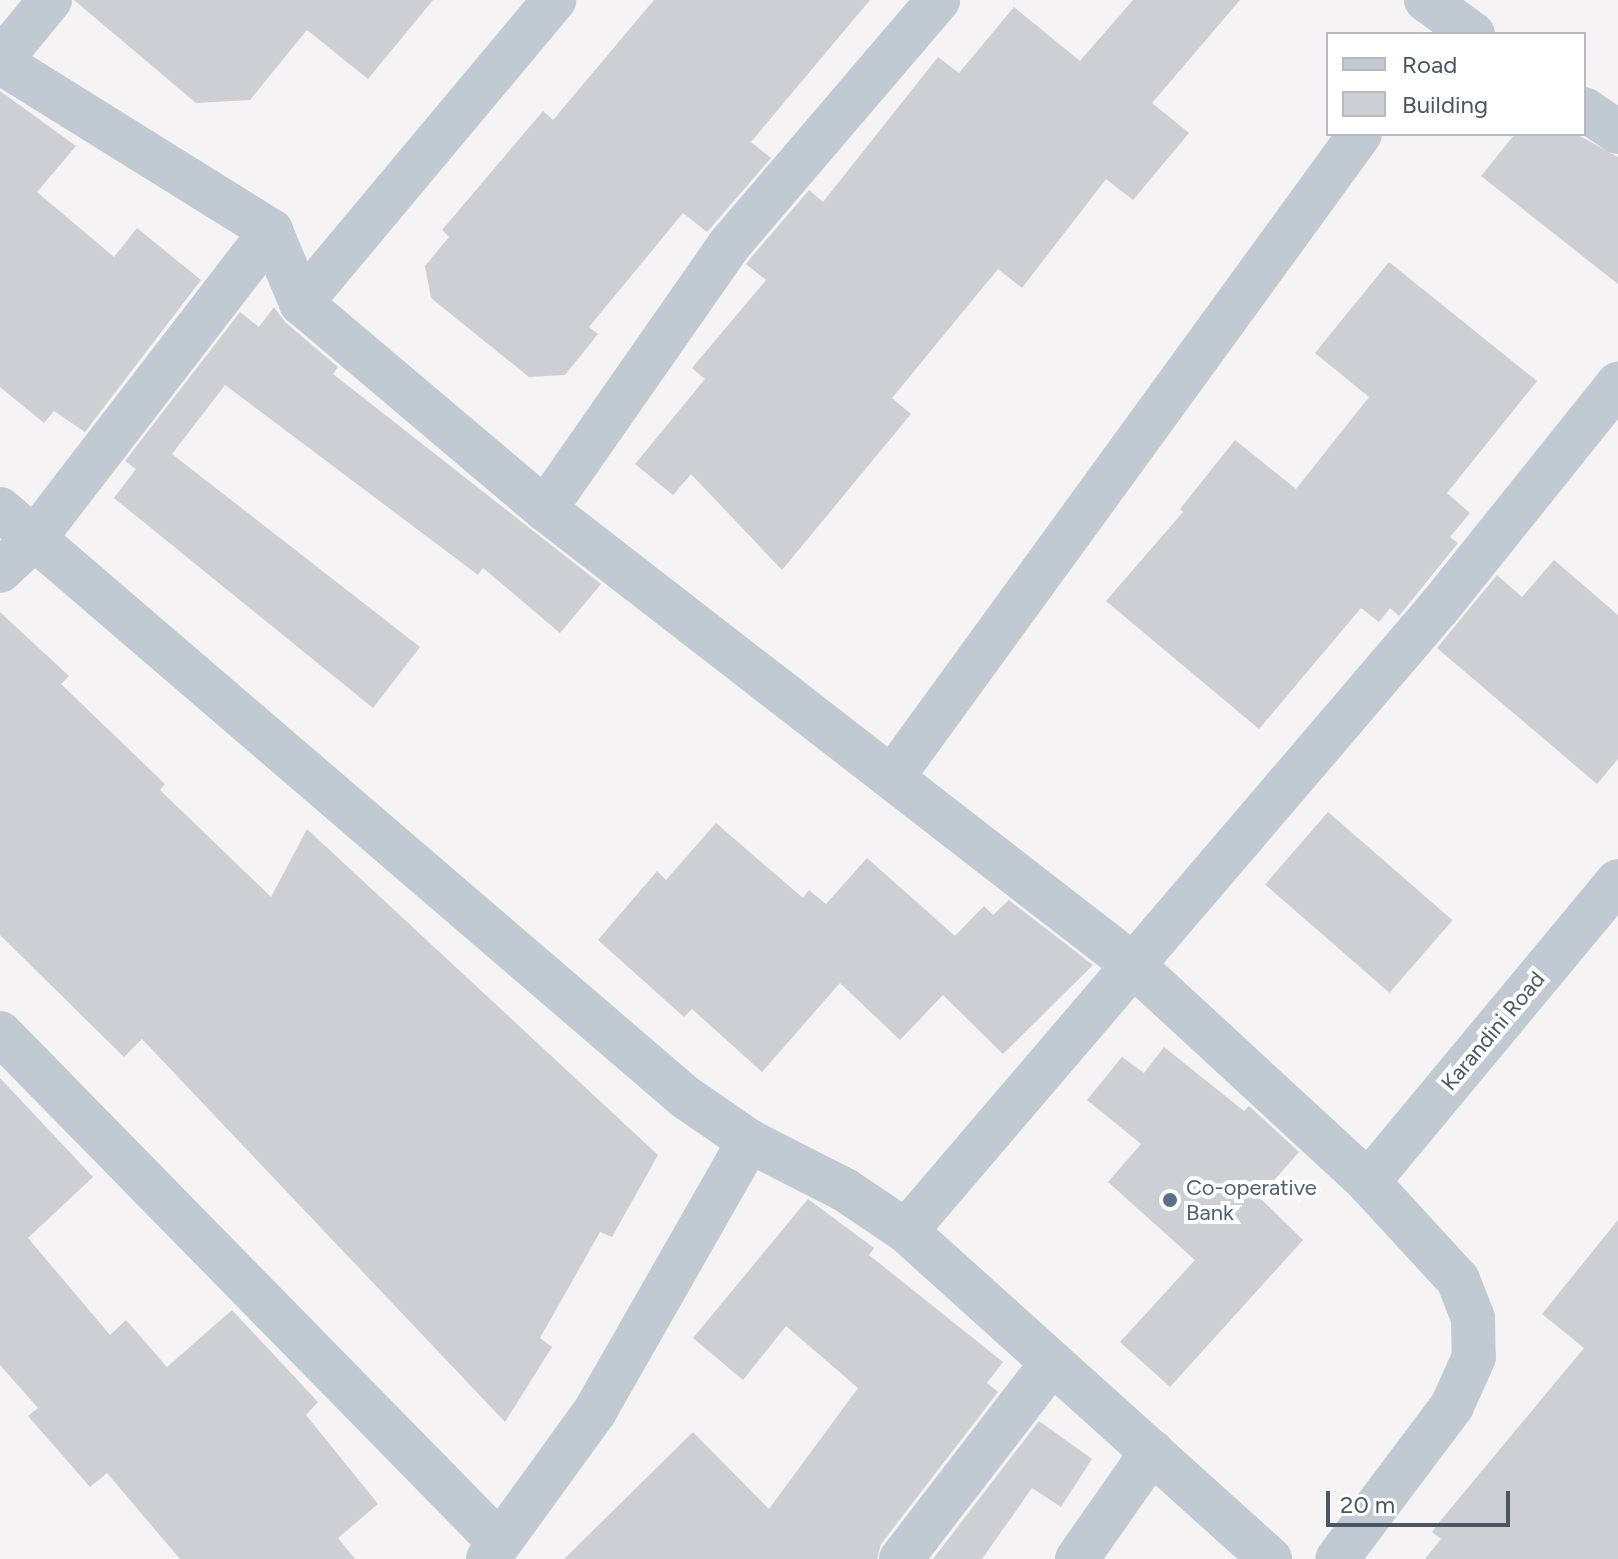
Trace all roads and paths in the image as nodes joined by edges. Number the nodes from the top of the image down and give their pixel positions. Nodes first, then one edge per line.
1 (50, 0) edge
2 (554, 0) edge
3 (938, 0) edge
4 (0, 62) edge
5 (1586, 110) edge
6 (1618, 132) edge
7 (1359, 136) edge
8 (271, 231) junction
9 (301, 303) junction
10 (1618, 384) edge
11 (0, 509) edge
12 (545, 509) junction
13 (34, 539) junction
14 (0, 571) edge
15 (894, 775) junction
16 (1618, 881) edge
17 (1132, 964) junction
18 (0, 1033) edge
19 (749, 1141) junction
20 (1368, 1182) junction
21 (906, 1231) junction
22 (1052, 1363) junction
23 (1152, 1452) junction
24 (493, 1550) edge
25 (1252, 1553) edge
26 (901, 1559) edge
27 (1077, 1559) edge
28 (1337, 1559) edge

1 - 4 street
2 - 9 street
3 - 12 street
4 - 8 street
5 - 6 street
7 - 15 street
8 - 9 street
8 - 13 street
9 - 12 street
10 - 17 street
11 - 13 street
12 - 15 street
13 - 14 street
13 - 19 street
15 - 17 street
16 - 20 street, Karandini Road
17 - 20 street
17 - 21 street
18 - 24 street
19 - 21 street
19 - 24 street
20 - 28 street
21 - 22 street
22 - 23 street
22 - 26 street
23 - 25 street
23 - 27 street

